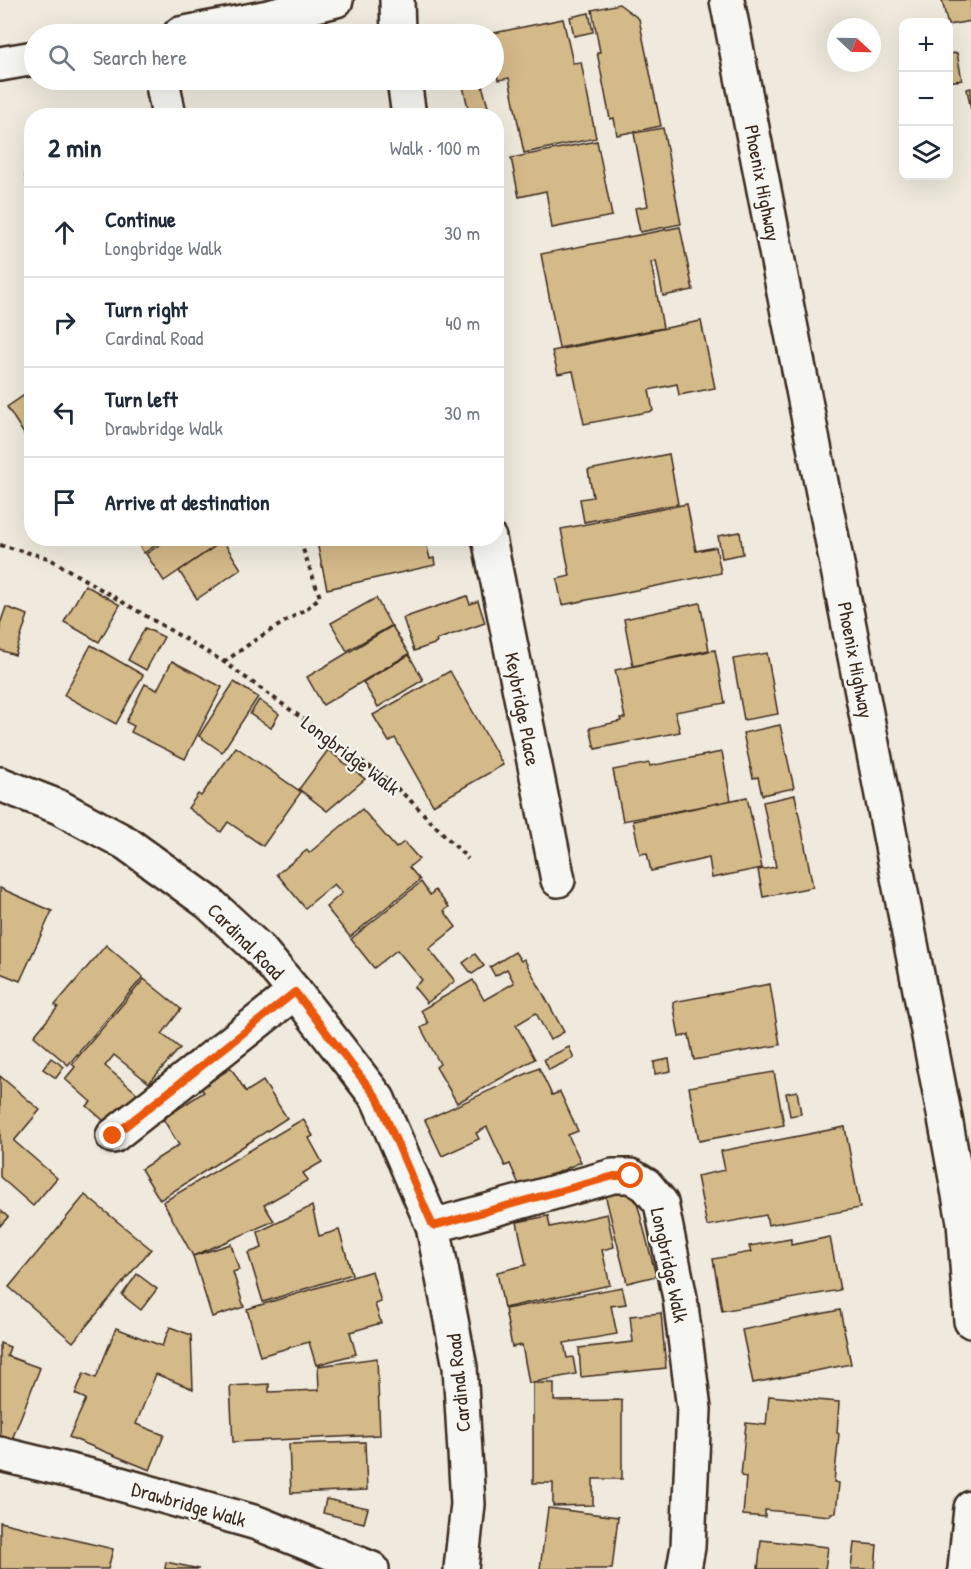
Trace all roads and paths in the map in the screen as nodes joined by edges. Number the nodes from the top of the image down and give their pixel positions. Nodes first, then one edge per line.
1 (336, 0) edge
2 (397, 0) edge
3 (727, 0) edge
4 (232, 24) edge
5 (398, 24) edge
6 (24, 60) edge
7 (0, 64) edge
8 (164, 90) edge
9 (405, 90) edge
10 (167, 108) edge
11 (408, 108) edge
12 (0, 545) edge
13 (302, 546) edge
14 (491, 546) edge
15 (224, 663) junction
16 (0, 784) edge
17 (468, 859) dead end
18 (558, 880) dead end
19 (295, 992) junction
20 (113, 1136) dead end
21 (433, 1226) junction
22 (971, 1321) edge
23 (0, 1454) edge
24 (971, 1508) edge
25 (372, 1569) edge
26 (461, 1569) edge
27 (684, 1569) edge
28 (965, 1569) edge

1 - 4 street
2 - 5 street
3 - 22 street, Phoenix Highway
6 - 7 street
8 - 10 street
9 - 11 street
12 - 15 path, Longbridge Walk
13 - 15 path
14 - 18 street, Keybridge Place
15 - 17 path, Longbridge Walk
16 - 19 street, Cardinal Road
19 - 20 street
19 - 21 street, Cardinal Road
21 - 26 street, Cardinal Road
21 - 27 street, Longbridge Walk
23 - 25 street, Drawbridge Walk
24 - 28 street

